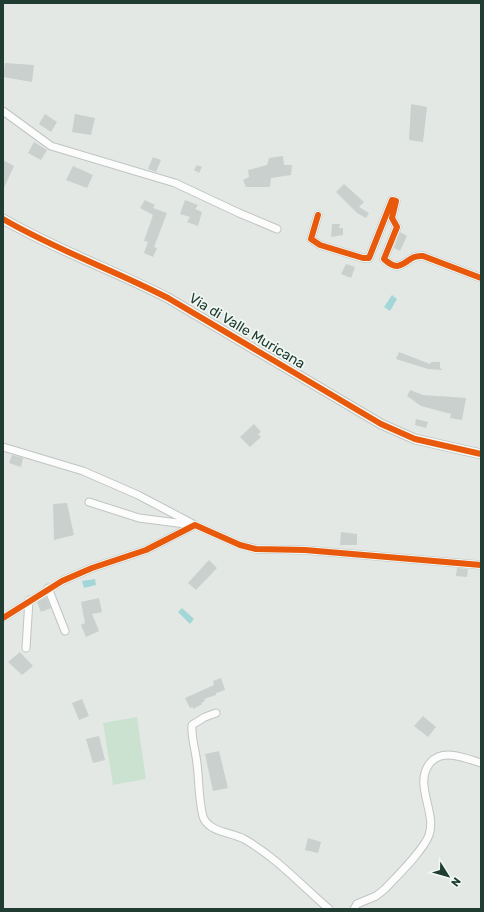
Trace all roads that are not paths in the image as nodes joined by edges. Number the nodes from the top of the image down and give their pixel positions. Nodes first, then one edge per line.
1 (3, 111) edge
2 (318, 215) dead end
3 (3, 219) edge
4 (277, 229) dead end
5 (481, 278) edge
6 (3, 447) edge
7 (481, 454) edge
8 (89, 502) dead end
9 (195, 525) junction
10 (481, 565) edge
11 (48, 588) junction
12 (29, 600) junction
13 (3, 618) edge
14 (66, 631) dead end
15 (26, 648) dead end
16 (216, 712) dead end
17 (481, 763) edge
18 (329, 909) edge
19 (354, 909) edge

1 - 4 street
2 - 5 street
3 - 7 street, Via di Valle Muricana
6 - 9 street
8 - 9 street
9 - 10 street
9 - 11 street
11 - 12 street
11 - 14 street
12 - 13 street
12 - 15 street
16 - 18 street
17 - 19 street

